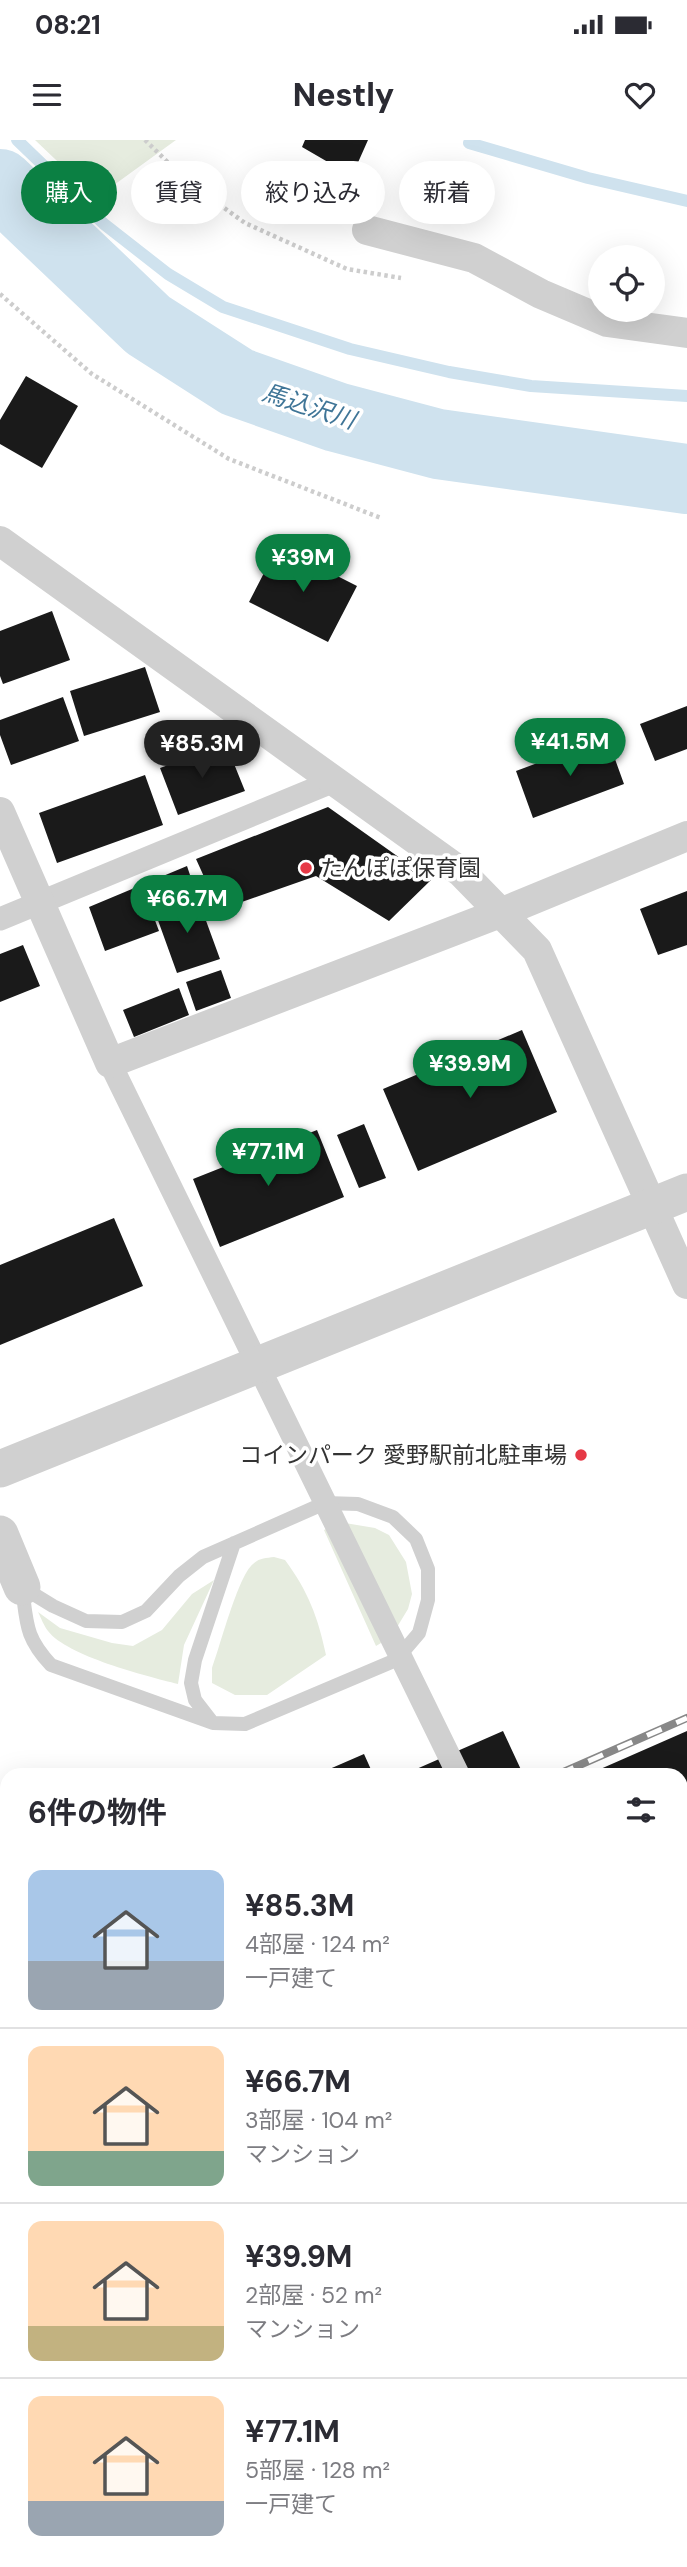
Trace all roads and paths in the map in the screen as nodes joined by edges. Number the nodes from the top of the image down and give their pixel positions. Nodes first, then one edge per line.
1 (145, 140) edge
2 (367, 230) dead end
3 (412, 279) dead end
4 (0, 294) edge
5 (687, 333) edge
6 (381, 518) dead end
7 (0, 541) edge
8 (334, 780) junction
9 (0, 813) edge
10 (687, 836) edge
11 (40, 903) junction
12 (500, 913) junction
13 (0, 919) edge
14 (110, 1063) junction
15 (687, 1192) edge
16 (653, 1205) junction
17 (687, 1284) edge
18 (0, 1469) edge
19 (0, 1534) edge
20 (234, 1543) junction
21 (22, 1587) junction
22 (213, 1723) junction
23 (455, 1768) edge

1 - 3 path
2 - 5 street
4 - 6 path
7 - 8 street
8 - 11 street
8 - 12 street
9 - 11 street
10 - 12 street
11 - 13 street
11 - 14 street
12 - 14 street
12 - 16 street
14 - 23 street
15 - 16 street
16 - 17 street
16 - 18 street
19 - 21 street
20 - 21 lane
20 - 22 lane
20 - 22 lane
21 - 22 lane

